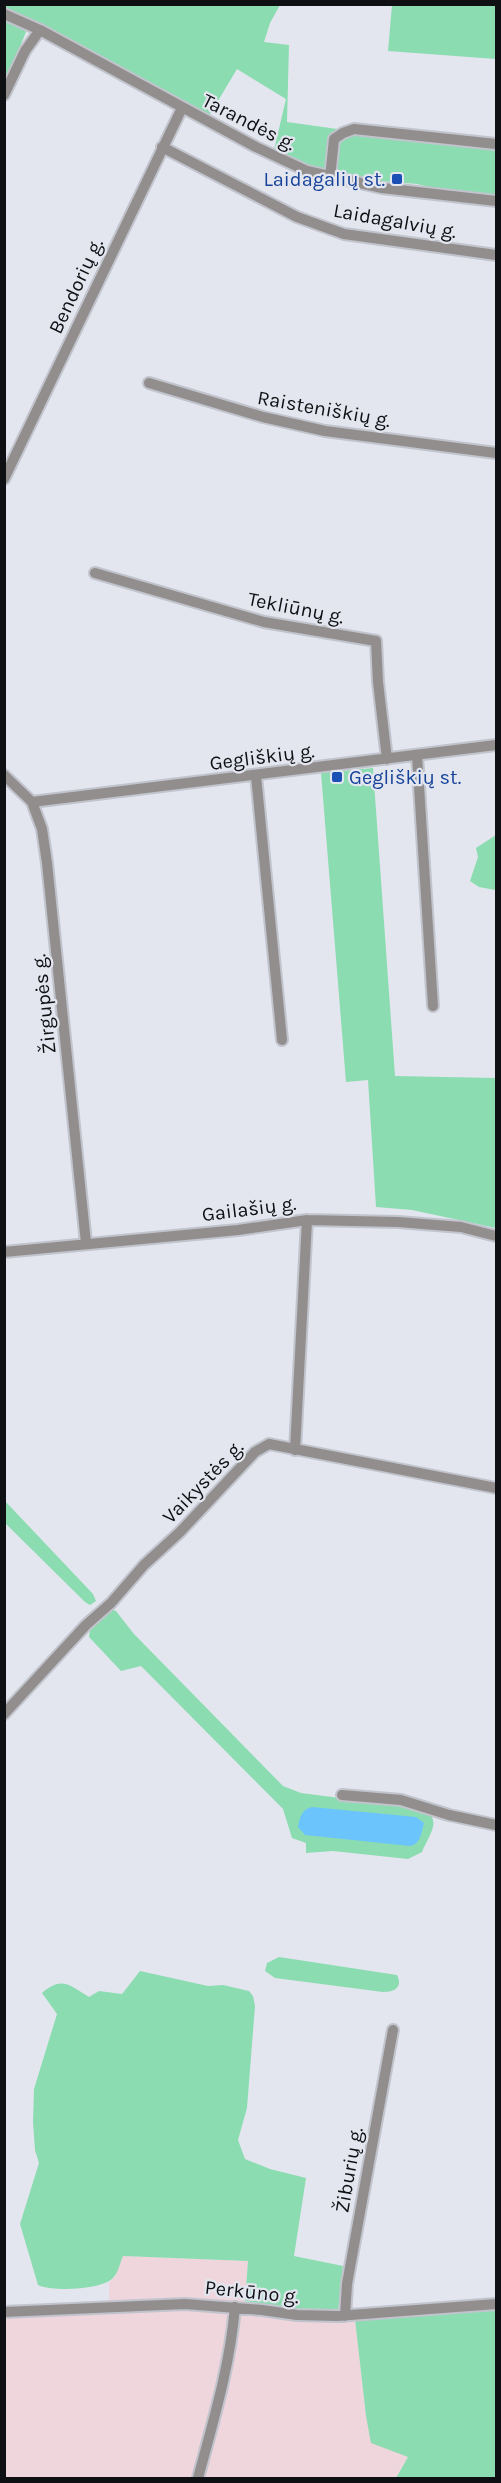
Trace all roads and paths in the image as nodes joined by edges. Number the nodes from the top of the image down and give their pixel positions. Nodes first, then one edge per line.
1 (4, 14) edge
2 (40, 30) junction
3 (4, 95) edge
4 (182, 108) junction
5 (496, 144) edge
6 (162, 147) junction
7 (330, 177) junction
8 (496, 201) edge
9 (496, 255) edge
10 (149, 383) dead end
11 (496, 453) edge
12 (4, 479) edge
13 (95, 573) dead end
14 (496, 745) edge
15 (417, 755) junction
16 (387, 759) junction
17 (4, 775) edge
18 (256, 776) junction
19 (32, 802) junction
20 (433, 1006) dead end
21 (282, 1040) dead end
22 (307, 1220) junction
23 (496, 1236) edge
24 (86, 1243) junction
25 (4, 1252) edge
26 (295, 1450) junction
27 (496, 1488) edge
28 (4, 1714) edge
29 (342, 1795) dead end
30 (496, 1825) edge
31 (393, 2030) dead end
32 (496, 2304) edge
33 (235, 2307) junction
34 (4, 2312) edge
35 (345, 2316) junction
36 (198, 2478) edge

1 - 2 street, Tarandės g.
2 - 3 street
2 - 4 street, Tarandės g.
4 - 6 street, Bendorių g.
4 - 7 street, Tarandės g.
5 - 7 street
6 - 9 street, Laidagalvių g.
6 - 12 street, Bendorių g.
7 - 8 street, Tarandės g.
10 - 11 street, Raisteniškių g.
13 - 16 street, Tekliūnų g.
14 - 15 street, Gegliškių g.
15 - 16 street, Gegliškių g.
15 - 20 street
16 - 18 street, Gegliškių g.
17 - 19 street, Žirgupės g.
18 - 19 street, Gegliškių g.
18 - 21 street
19 - 24 street, Žirgupės g.
22 - 23 street, Gailašių g.
22 - 24 street, Gailašių g.
22 - 26 street
24 - 25 street, Gailašių g.
26 - 27 street, Vaikystės g.
26 - 28 street, Vaikystės g.
29 - 30 street
31 - 35 street, Žiburių g.
32 - 35 street, Perkūno g.
33 - 34 street, Perkūno g.
33 - 35 street, Perkūno g.
33 - 36 street

